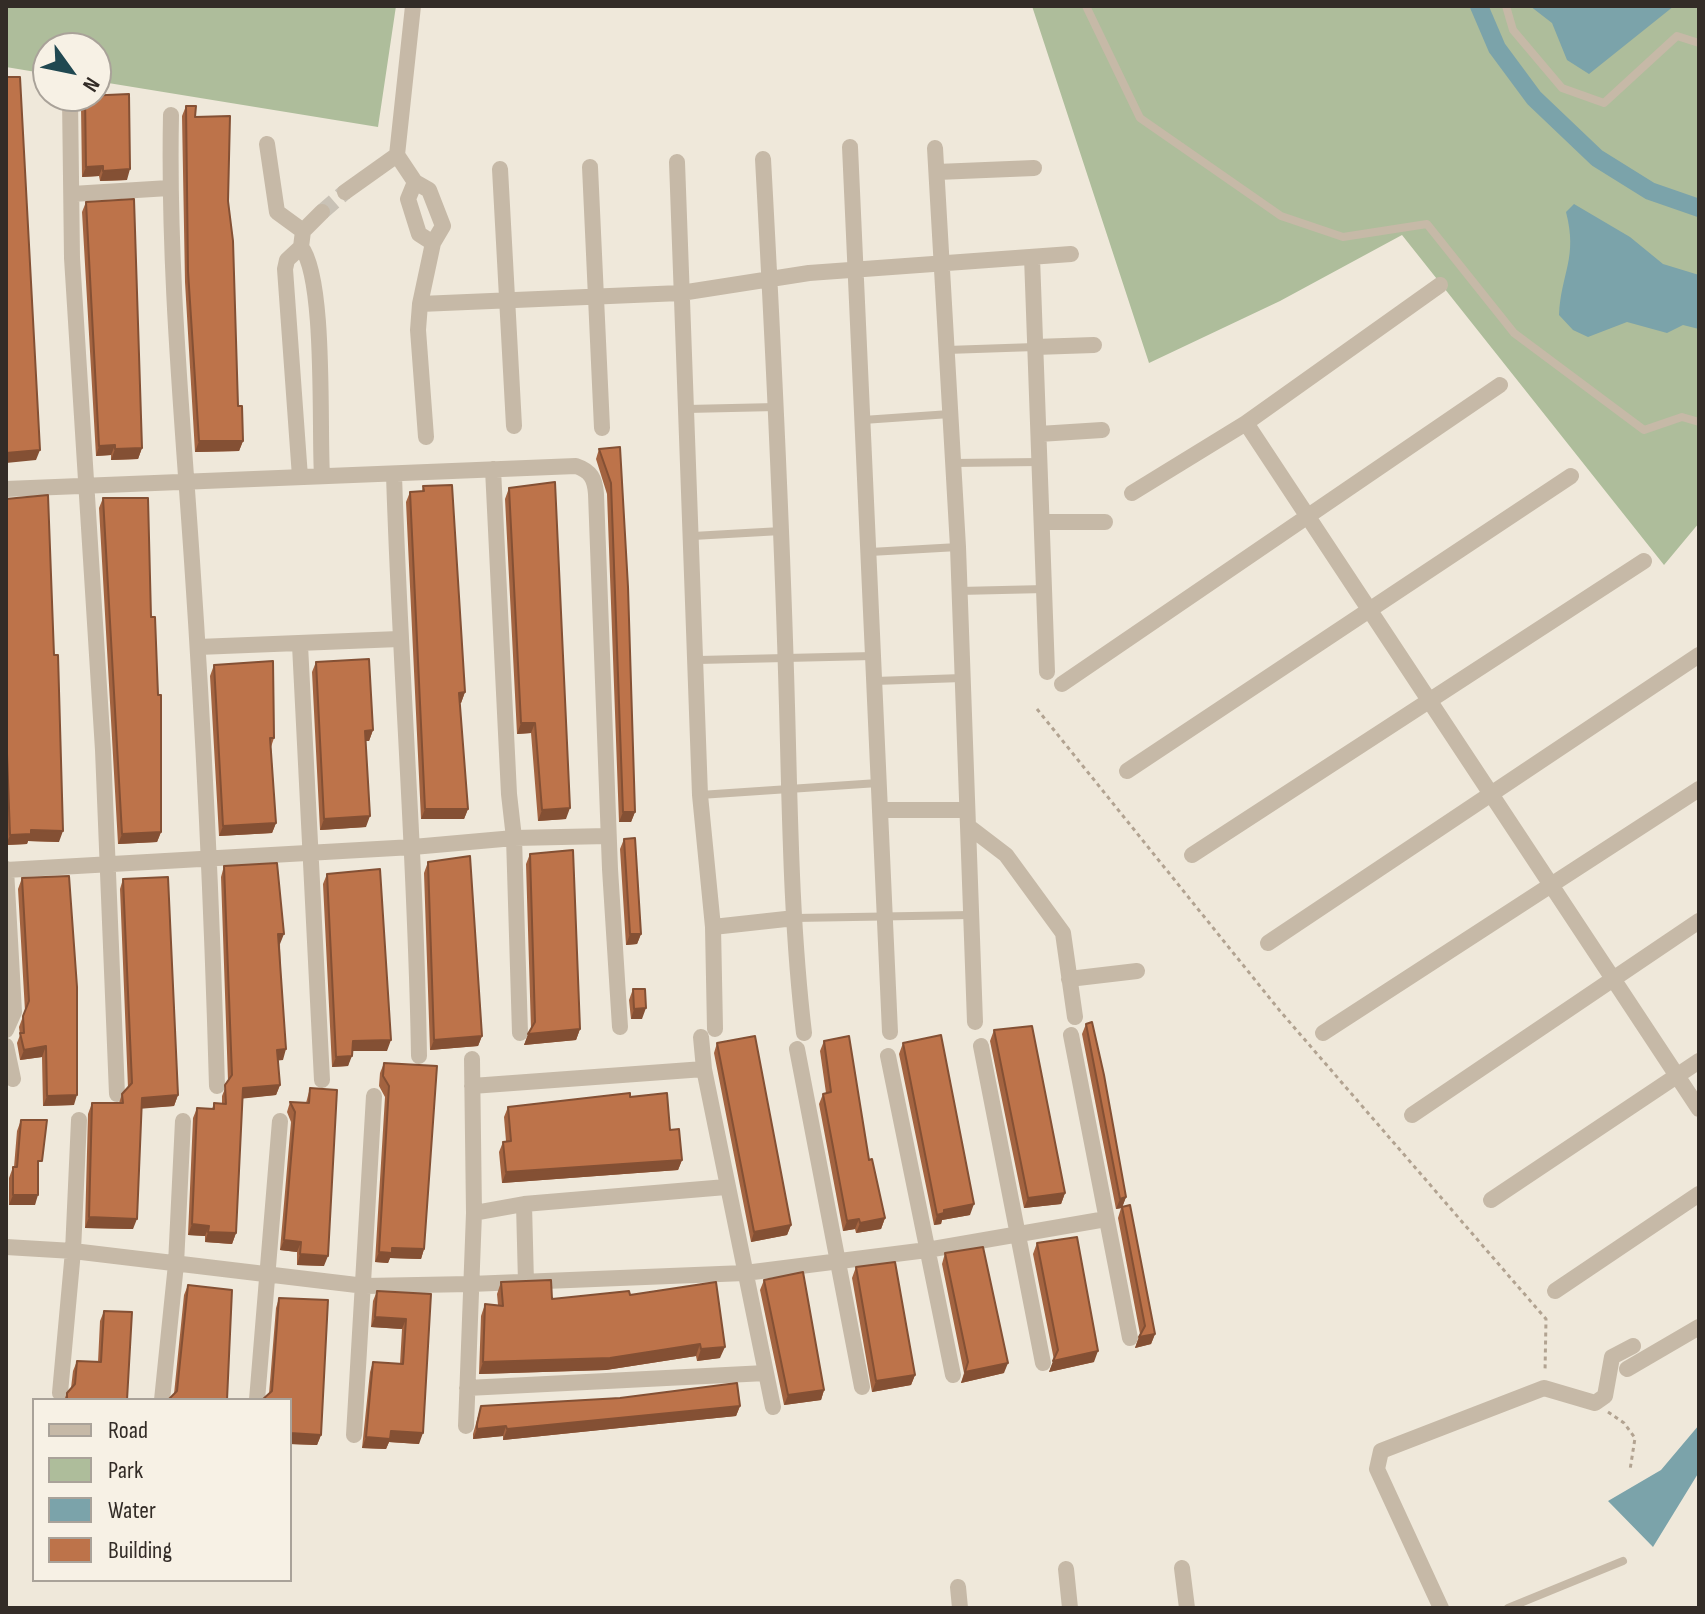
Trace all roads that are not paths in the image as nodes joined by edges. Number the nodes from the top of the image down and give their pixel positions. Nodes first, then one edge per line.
1 (413, 6) edge
2 (1086, 6) edge
3 (1506, 6) edge
4 (1699, 43) edge
5 (70, 112) edge
6 (171, 115) dead end
7 (267, 144) dead end
8 (850, 147) dead end
9 (935, 148) dead end
10 (397, 155) junction
11 (763, 159) dead end
12 (677, 162) dead end
13 (590, 167) dead end
14 (1034, 168) dead end
15 (500, 169) dead end
16 (937, 172) junction
17 (415, 182) junction
18 (169, 188) junction
19 (345, 192) tunnel mouth
20 (72, 194) junction
21 (322, 212) tunnel mouth
22 (302, 239) junction
23 (433, 243) junction
24 (1071, 254) dead end
25 (1032, 257) junction
26 (943, 264) junction
27 (857, 270) junction
28 (769, 281) junction
29 (1440, 285) dead end
30 (681, 293) junction
31 (595, 297) junction
32 (509, 300) junction
33 (420, 304) junction
34 (1094, 345) dead end
35 (1035, 347) junction
36 (947, 350) junction
37 (1500, 385) dead end
38 (776, 407) junction
39 (687, 409) junction
40 (951, 414) junction
41 (863, 420) junction
42 (1699, 422) edge
43 (1246, 423) junction
44 (514, 426) dead end
45 (602, 428) dead end
46 (1102, 430) dead end
47 (1039, 434) junction
48 (426, 437) dead end
49 (1040, 462) junction
50 (953, 463) junction
51 (493, 469) junction
52 (394, 474) junction
53 (322, 476) junction
54 (1571, 476) dead end
55 (300, 477) junction
56 (187, 479) junction
57 (88, 485) junction
58 (6, 489) edge
59 (1132, 493) dead end
60 (1306, 517) junction
61 (1043, 522) junction
62 (1105, 522) dead end
63 (781, 531) junction
64 (693, 536) junction
65 (958, 547) junction
66 (870, 552) junction
67 (1644, 561) dead end
68 (1045, 589) junction
69 (959, 591) junction
70 (1368, 611) junction
71 (399, 639) junction
72 (300, 645) junction
73 (198, 647) junction
74 (1699, 655) edge
75 (873, 656) junction
76 (785, 659) junction
77 (698, 660) junction
78 (1047, 672) dead end
79 (963, 678) junction
80 (875, 681) junction
81 (1062, 684) dead end
82 (1430, 700) junction
83 (1127, 771) dead end
84 (878, 783) junction
85 (1699, 789) edge
86 (787, 790) junction
87 (1493, 793) junction
88 (700, 795) junction
89 (880, 810) junction
90 (968, 818) junction
91 (608, 836) junction
92 (514, 838) junction
93 (413, 847) junction
94 (313, 852) junction
95 (1192, 855) dead end
96 (211, 857) junction
97 (105, 866) junction
98 (6, 870) edge
99 (1553, 884) junction
100 (883, 914) junction
101 (971, 915) junction
102 (795, 918) junction
103 (1699, 921) edge
104 (713, 927) junction
105 (1268, 943) dead end
106 (1137, 971) dead end
107 (1614, 978) junction
108 (1069, 979) junction
109 (1075, 1017) dead end
110 (975, 1022) dead end
111 (620, 1027) dead end
112 (6, 1030) edge
113 (890, 1032) dead end
114 (520, 1033) dead end
115 (1323, 1033) dead end
116 (1071, 1035) dead end
117 (6, 1046) edge
118 (981, 1046) dead end
119 (419, 1056) dead end
120 (888, 1056) dead end
121 (472, 1059) dead end
122 (1699, 1061) edge
123 (704, 1069) junction
124 (1677, 1075) junction
125 (13, 1079) dead end
126 (322, 1080) dead end
127 (217, 1086) dead end
128 (472, 1086) junction
129 (117, 1094) dead end
130 (374, 1096) dead end
131 (1699, 1109) edge
132 (1412, 1115) dead end
133 (79, 1120) dead end
134 (183, 1121) dead end
135 (280, 1121) dead end
136 (726, 1187) junction
137 (1699, 1194) edge
138 (1491, 1200) dead end
139 (524, 1204) junction
140 (474, 1213) junction
141 (1106, 1219) junction
142 (1019, 1234) junction
143 (6, 1247) edge
144 (927, 1250) junction
145 (73, 1251) junction
146 (836, 1262) junction
147 (176, 1264) junction
148 (745, 1273) junction
149 (270, 1277) junction
150 (526, 1283) junction
151 (470, 1284) junction
152 (365, 1286) junction
153 (1555, 1291) dead end
154 (1699, 1327) edge
155 (1130, 1338) dead end
156 (1633, 1346) dead end
157 (1043, 1363) dead end
158 (1627, 1369) dead end
159 (766, 1373) junction
160 (953, 1375) dead end
161 (862, 1387) dead end
162 (467, 1388) junction
163 (60, 1393) dead end
164 (162, 1398) edge
165 (257, 1398) edge
166 (773, 1407) dead end
167 (466, 1426) dead end
168 (354, 1435) dead end
169 (1623, 1561) dead end
170 (1182, 1568) dead end
171 (1066, 1569) dead end
172 (958, 1587) dead end
173 (960, 1608) edge
174 (1070, 1608) edge
175 (1187, 1608) edge
176 (1441, 1608) edge
177 (1508, 1608) edge

1 - 10 street
2 - 42 lane
3 - 4 lane
5 - 20 street
6 - 18 street
7 - 22 street
8 - 27 street
9 - 16 street
10 - 17 street
10 - 19 street
11 - 28 street
12 - 30 street
13 - 31 street
14 - 16 street
15 - 32 street
16 - 26 street
17 - 23 street
17 - 23 street
18 - 20 street
18 - 56 street
20 - 57 street
21 - 22 street
22 - 53 street
22 - 55 street
23 - 33 street
24 - 25 street
25 - 26 street
25 - 35 street
26 - 27 street
26 - 36 street
27 - 28 street
27 - 41 street
28 - 30 street
28 - 38 street
29 - 43 street
30 - 31 street
30 - 39 street
31 - 32 street
31 - 45 street
32 - 33 street
32 - 44 street
33 - 48 street
34 - 35 street
35 - 36 lane
35 - 47 street
36 - 40 street
37 - 60 street
38 - 39 lane
38 - 63 street
39 - 64 street
40 - 41 lane
40 - 50 street
41 - 66 street
43 - 59 street
43 - 60 street
46 - 47 street
47 - 49 street
49 - 50 lane
49 - 61 street
50 - 65 street
51 - 52 street
51 - 91 street
51 - 92 street
52 - 53 street
52 - 71 street
53 - 55 street
54 - 70 street
55 - 56 street
56 - 57 street
56 - 73 street
57 - 58 street
57 - 97 street
60 - 70 street
60 - 81 street
61 - 62 street
61 - 68 street
63 - 64 lane
63 - 76 street
64 - 77 street
65 - 66 lane
65 - 69 street
66 - 75 street
67 - 82 street
68 - 69 lane
68 - 78 street
69 - 79 street
70 - 82 street
70 - 83 street
71 - 72 street
71 - 93 street
72 - 73 street
72 - 94 street
73 - 96 street
74 - 87 street
75 - 76 lane
75 - 80 street
76 - 77 lane
76 - 86 street
77 - 88 street
79 - 80 lane
79 - 90 street
80 - 84 street
82 - 87 street
82 - 95 street
84 - 86 lane
84 - 89 street
85 - 99 street
86 - 88 lane
86 - 102 street
87 - 99 street
87 - 105 street
88 - 104 street
89 - 90 street
89 - 100 street
90 - 101 street
90 - 108 street
91 - 92 street
91 - 111 street
92 - 93 street
92 - 114 street
93 - 94 street
93 - 119 street
94 - 96 street
94 - 126 street
96 - 97 street
96 - 127 street
97 - 98 street
97 - 129 street
98 - 112 street
99 - 107 street
99 - 115 street
100 - 101 lane
100 - 102 lane
100 - 113 street
101 - 110 street
102 - 104 street
102 - 146 street
103 - 107 street
104 - 123 street
106 - 108 street
107 - 124 street
107 - 132 street
108 - 109 street
116 - 141 street
117 - 125 street
118 - 142 street
120 - 144 street
121 - 128 street
122 - 124 street
123 - 128 street
123 - 136 street
124 - 131 street
124 - 138 street
128 - 140 street
130 - 152 street
133 - 145 street
134 - 147 street
135 - 149 street
136 - 139 street
136 - 148 street
137 - 153 street
139 - 140 street
139 - 150 street
140 - 151 street
141 - 142 street
141 - 155 street
142 - 144 street
142 - 157 street
143 - 145 street
144 - 146 street
144 - 160 street
145 - 147 street
145 - 163 street
146 - 148 street
146 - 161 street
147 - 149 street
147 - 164 street
148 - 150 street
148 - 159 street
149 - 152 street
149 - 165 street
150 - 151 street
151 - 152 street
151 - 162 street
152 - 168 street
154 - 158 street
156 - 176 street
159 - 162 street
159 - 166 street
162 - 167 street
169 - 177 lane
170 - 175 street
171 - 174 street
172 - 173 street

